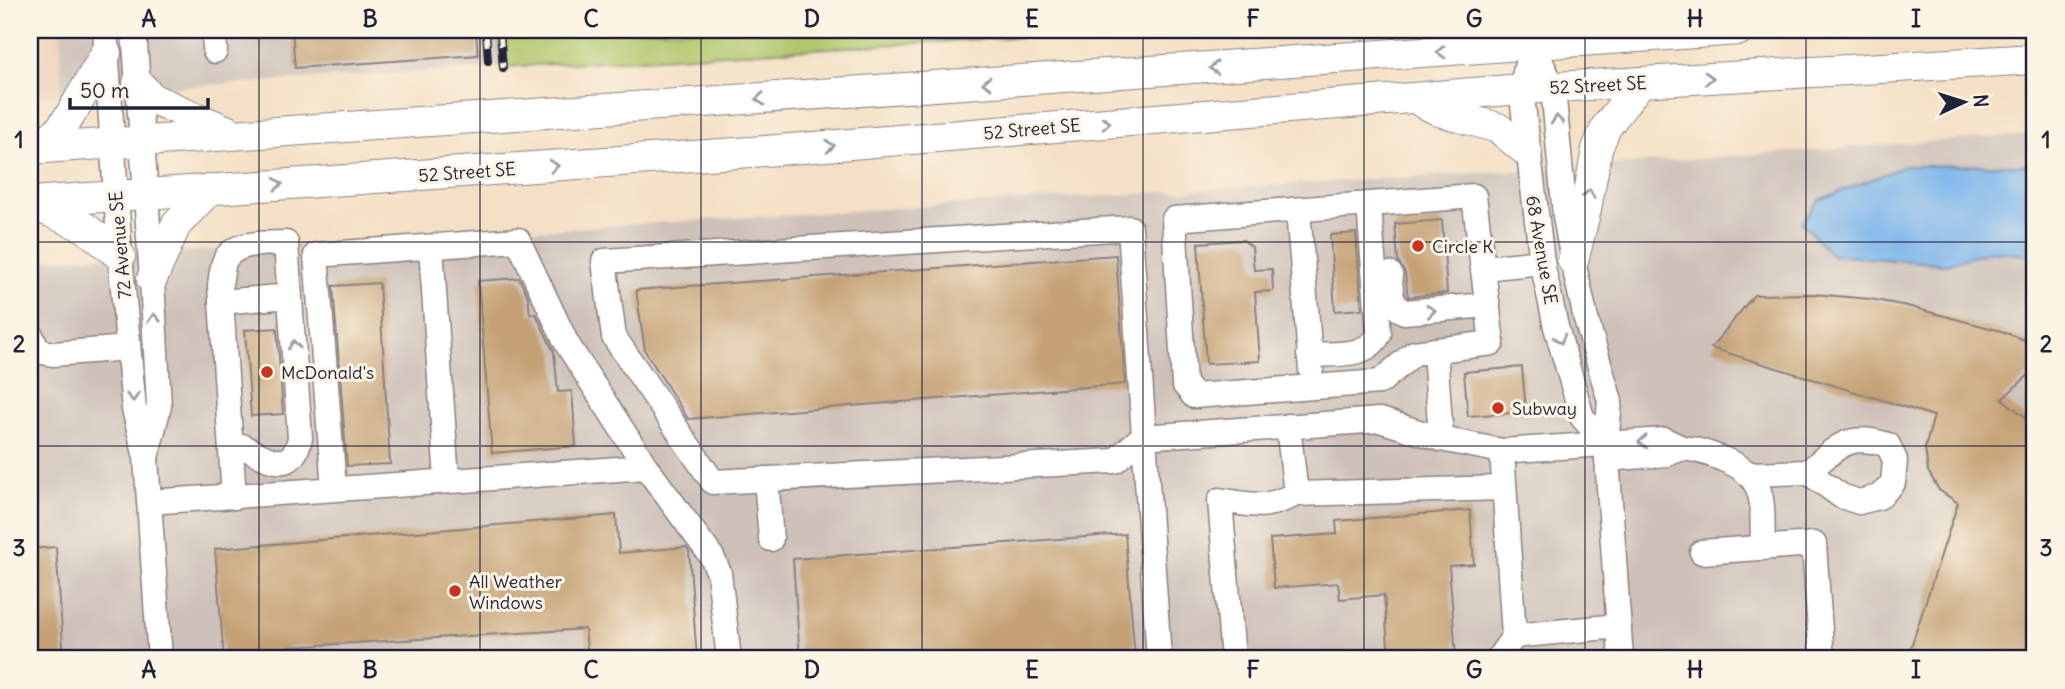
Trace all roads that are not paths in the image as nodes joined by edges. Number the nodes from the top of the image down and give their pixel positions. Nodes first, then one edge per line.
1 (134, 30) edge
2 (1739, 30) edge
3 (1615, 34) edge
4 (1533, 37) edge
5 (105, 41) edge
6 (2035, 59) edge
7 (1641, 82) junction
8 (138, 83) junction
9 (1553, 88) junction
10 (1521, 89) junction
11 (1415, 98) junction
12 (238, 134) junction
13 (126, 142) junction
14 (34, 149) edge
15 (1527, 152) junction
16 (210, 188) junction
17 (130, 195) junction
18 (30, 202) edge
19 (1377, 204) junction
20 (1298, 210) junction
21 (431, 247) junction
22 (120, 256) junction
23 (1573, 261) junction
24 (1542, 262) junction
25 (1483, 268) junction
26 (152, 279) junction
27 (290, 296) junction
28 (221, 302) junction
29 (1488, 305) junction
30 (30, 333) edge
31 (128, 348) junction
32 (1435, 350) junction
33 (1310, 355) junction
34 (1380, 382) junction
35 (1312, 387) junction
36 (1380, 420) junction
37 (1288, 426) junction
38 (1142, 436) junction
39 (1441, 439) junction
40 (236, 446) junction
41 (1502, 451) junction
42 (1606, 451) junction
43 (146, 458) junction
44 (646, 467) junction
45 (1808, 472) dead end
46 (1751, 476) junction
47 (766, 479) junction
48 (447, 481) junction
49 (1504, 488) junction
50 (334, 489) junction
51 (1296, 494) junction
52 (234, 496) junction
53 (149, 502) junction
54 (771, 539) dead end
55 (1757, 548) junction
56 (1702, 552) dead end
57 (1619, 626) junction
58 (1514, 636) junction
59 (160, 659) edge
60 (729, 659) edge
61 (1159, 659) edge
62 (1233, 659) edge
63 (1498, 659) edge
64 (1621, 659) edge
65 (1822, 659) edge

1 - 8 street, 72 Avenue SE
2 - 3 main road
3 - 4 main road
4 - 9 street, 68 Avenue SE
4 - 10 street, 68 Avenue SE
4 -> 12 main road
5 - 13 street, 72 Avenue SE
5 - 14 main road
7 -> 6 main road, 52 Street SE
7 - 9 main road, 52 Street SE
23 -> 7 main road
8 - 12 main road
8 - 13 street, 72 Avenue SE
9 - 10 main road, 52 Street SE
23 -> 9 street, 68 Avenue SE
10 - 11 main road, 52 Street SE
10 - 15 street, 68 Avenue SE
11 - 15 main road
16 -> 11 main road, 52 Street SE
12 - 13 main road
13 - 14 main road
13 - 17 street, 72 Avenue SE
15 - 24 street, 68 Avenue SE
16 - 17 main road, 52 Street SE
16 - 26 main road
17 - 18 main road, 52 Street SE
17 - 22 street, 72 Avenue SE
17 - 26 street, 72 Avenue SE
18 - 22 main road
19 - 20 street
19 - 25 street
19 -> 29 street
19 - 33 street
20 - 33 street
20 - 35 street
21 - 44 street
21 - 48 street
21 - 50 street
22 - 31 street, 72 Avenue SE
23 - 42 street, 68 Avenue SE
24 - 25 street
24 -> 42 street, 68 Avenue SE
25 - 29 street
43 -> 26 street, 72 Avenue SE
27 - 28 street
27 - 28 street
40 -> 27 street
28 - 40 street
29 - 32 street
30 - 31 street
31 -> 43 street, 72 Avenue SE
32 - 34 street
32 - 39 street
33 - 35 street
34 - 35 street
34 - 36 street
36 - 37 street
36 - 39 street
37 - 38 street
37 - 51 street
38 - 47 street
38 - 47 street
38 - 61 street
39 - 41 street
40 - 52 street
41 - 42 street
41 - 49 street
42 - 46 street
42 - 57 street, 68 Avenue SE
43 - 53 street, 72 Avenue SE
44 - 48 street
44 - 60 street
45 - 46 street
46 - 55 street
47 - 54 street
48 - 50 street
49 - 51 street
49 - 58 street
50 - 52 street
51 - 62 street
52 - 53 street
53 - 59 street, 72 Avenue SE
55 - 56 street
55 - 65 street
57 - 58 street
57 - 64 street, 68 Avenue SE
58 - 63 street

